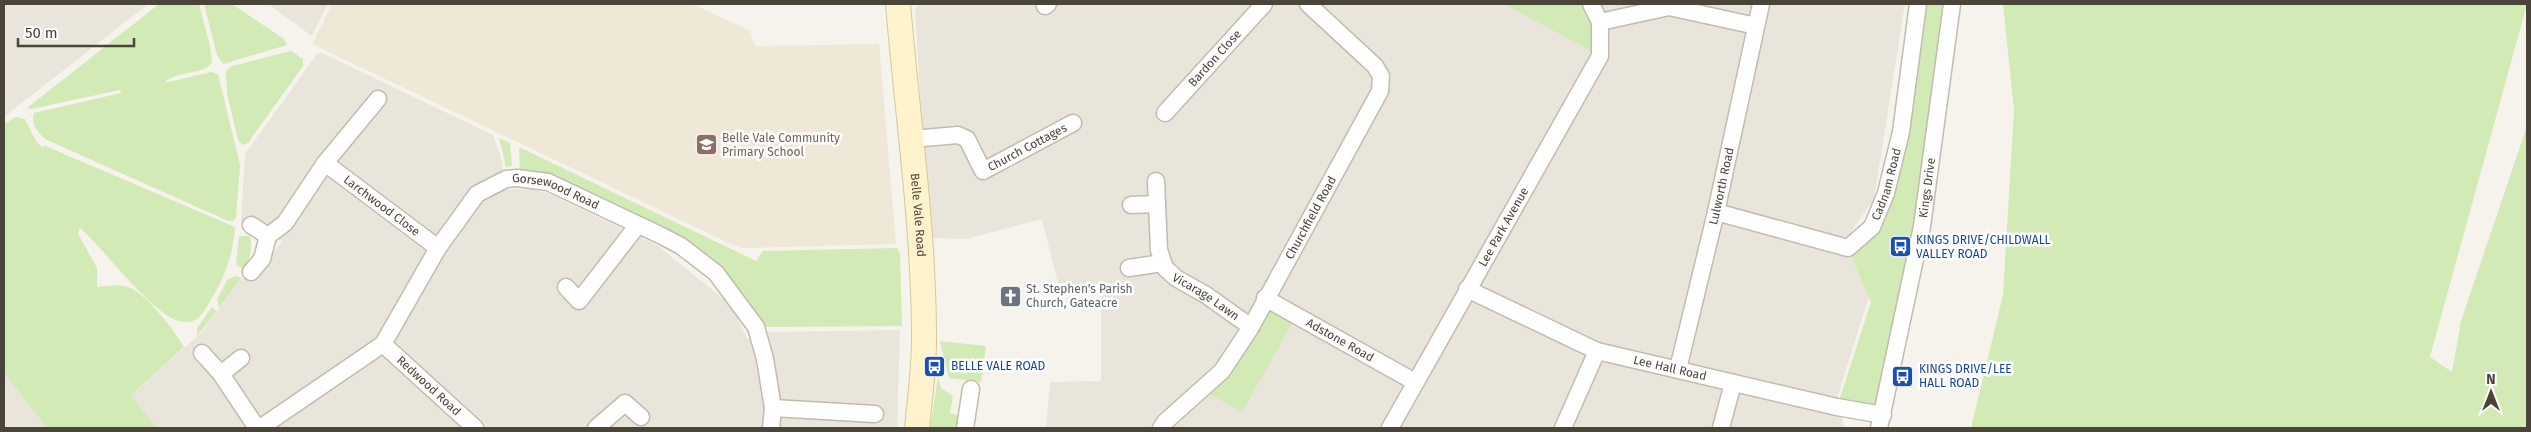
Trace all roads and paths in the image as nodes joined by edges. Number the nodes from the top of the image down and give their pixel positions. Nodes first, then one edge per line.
1 (898, 4) edge
2 (1264, 4) edge
3 (1308, 4) edge
4 (1591, 4) edge
5 (1761, 4) edge
6 (1918, 4) edge
7 (1952, 4) edge
8 (1600, 22) junction
9 (1756, 26) junction
10 (378, 99) dead end
11 (1165, 113) dead end
12 (1073, 122) dead end
13 (912, 139) junction
14 (326, 163) junction
15 (1156, 181) dead end
16 (1131, 204) dead end
17 (1157, 204) junction
18 (1716, 212) junction
19 (251, 225) dead end
20 (636, 226) junction
21 (268, 236) junction
22 (438, 248) junction
23 (1162, 263) junction
24 (1128, 268) dead end
25 (251, 272) dead end
26 (566, 287) dead end
27 (1467, 289) junction
28 (1265, 298) junction
29 (1251, 327) junction
30 (383, 344) junction
31 (1597, 351) junction
32 (202, 353) dead end
33 (241, 358) dead end
34 (1678, 369) junction
35 (221, 374) junction
36 (1415, 382) junction
37 (1733, 383) junction
38 (971, 389) dead end
39 (773, 408) junction
40 (875, 414) dead end
41 (641, 417) dead end
42 (1880, 421) edge
43 (258, 428) edge
44 (475, 428) edge
45 (596, 428) edge
46 (772, 428) edge
47 (916, 428) edge
48 (965, 428) edge
49 (1161, 428) edge
50 (1390, 428) edge
51 (1562, 428) edge
52 (1721, 428) edge

1 - 13 main road, Belle Vale Road
2 - 11 street, Bardon Close
3 - 28 street, Churchfield Road
4 - 8 street, Lee Park Avenue
5 - 9 street, Lulworth Road
6 - 18 street, Cadnam Road
7 - 42 street, Kings Drive
8 - 9 street
8 - 27 street, Lee Park Avenue
9 - 18 street, Lulworth Road
10 - 14 street
12 - 13 street, Church Cottages
13 - 47 main road, Belle Vale Road
14 - 21 street
14 - 22 street, Larchwood Close
15 - 17 street, Vicarage Lawn
16 - 17 street
17 - 23 street, Vicarage Lawn
18 - 34 street, Lulworth Road
19 - 21 street
20 - 22 street, Gorsewood Road
20 - 26 street
20 - 39 street, Gorsewood Road
21 - 25 street
22 - 30 street, Gorsewood Road
23 - 24 street, Vicarage Lawn
23 - 29 street, Vicarage Lawn
27 - 31 street, Lee Hall Road
27 - 36 street, Lee Park Avenue
28 - 29 street, Churchfield Road
28 - 36 street, Adstone Road
29 - 49 street, Churchfield Road
30 - 43 street, Gorsewood Road
30 - 44 street, Redwood Road
31 - 34 street, Lee Hall Road
31 - 51 street
32 - 35 street, Gorsewood Road
33 - 35 street
34 - 37 street, Lee Hall Road
35 - 43 street, Gorsewood Road
36 - 50 street, Lee Park Avenue
37 - 42 street, Lee Hall Road
37 - 52 street
38 - 48 street
39 - 40 street
39 - 46 street, Gorsewood Road
41 - 45 street

